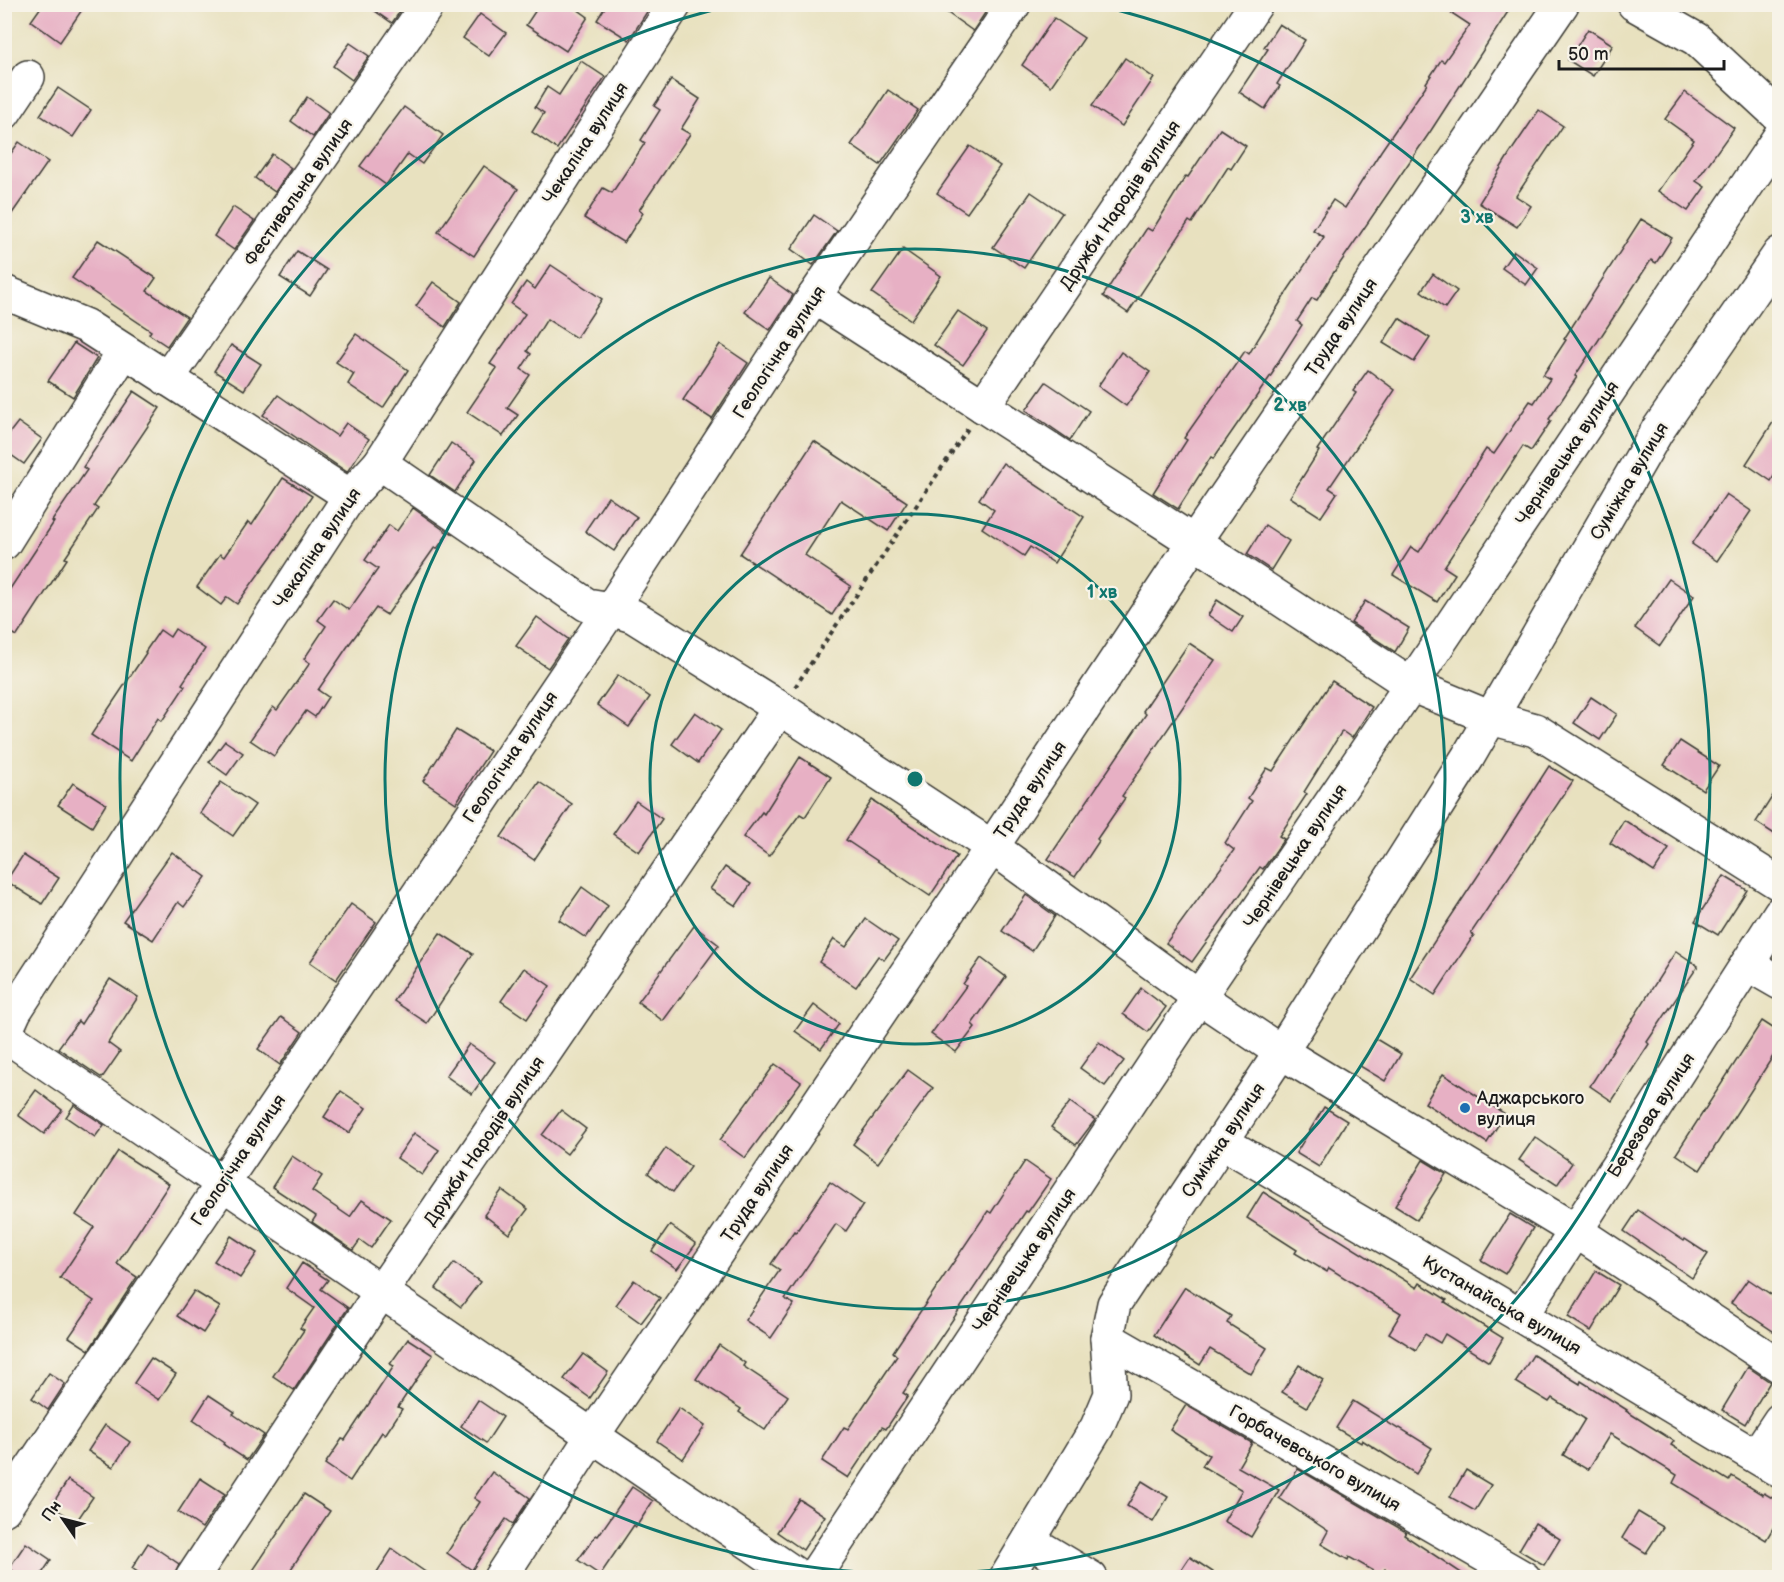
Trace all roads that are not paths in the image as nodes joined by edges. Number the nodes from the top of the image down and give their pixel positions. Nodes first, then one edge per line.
1 (428, 4) edge
2 (675, 4) edge
3 (1014, 4) edge
4 (1256, 4) edge
5 (1562, 4) edge
6 (1634, 4) edge
7 (28, 77) dead end
8 (4, 113) edge
9 (1779, 117) edge
10 (1779, 136) edge
11 (1779, 253) edge
12 (4, 292) edge
13 (814, 297) junction
14 (124, 351) junction
15 (167, 379) junction
16 (983, 406) junction
17 (380, 463) junction
18 (350, 496) junction
19 (1194, 542) junction
20 (4, 543) edge
21 (611, 609) junction
22 (1411, 685) junction
23 (780, 708) junction
24 (1491, 718) junction
25 (992, 847) junction
26 (1779, 884) edge
27 (1779, 913) edge
28 (1747, 964) junction
29 (1779, 983) edge
30 (1199, 997) junction
31 (7, 1021) edge
32 (1281, 1052) junction
33 (1222, 1142) junction
34 (223, 1183) junction
35 (1576, 1231) junction
36 (381, 1292) junction
37 (1521, 1316) junction
38 (1107, 1338) junction
39 (1779, 1366) edge
40 (1779, 1420) edge
41 (593, 1435) junction
42 (1768, 1464) edge
43 (4, 1509) edge
44 (1029, 1541) junction
45 (192, 1578) edge
46 (500, 1578) edge
47 (801, 1578) edge
48 (813, 1578) edge
49 (1006, 1578) edge
50 (1091, 1578) edge
51 (1524, 1578) edge

1 - 15 street, Фестивальна вулиця
2 - 17 street, Чекаліна вулиця
3 - 13 street, Геологічна вулиця
4 - 16 street, Дружби Народів вулиця
5 - 19 street, Труда вулиця
6 - 9 street
7 - 8 street
10 - 22 street, Чернівецька вулиця
11 - 24 street, Суміжна вулиця
12 - 14 street
13 - 16 street
13 - 21 street, Геологічна вулиця
14 - 15 street
14 - 20 street
15 - 18 street
16 - 19 street
17 - 18 street, Чекаліна вулиця
17 - 21 street
18 - 31 street, Чекаліна вулиця
19 - 22 street
19 - 25 street, Труда вулиця
21 - 23 street
21 - 34 street, Геологічна вулиця
22 - 24 street
22 - 30 street, Чернівецька вулиця
23 - 25 street
23 - 36 street, Дружби Народів вулиця
24 - 26 street
24 - 32 street, Суміжна вулиця
25 - 30 street
25 - 41 street, Труда вулиця
27 - 28 street, Березова вулиця
28 - 29 street
28 - 35 street, Березова вулиця
30 - 32 street
30 - 48 street, Чернівецька вулиця
31 - 34 street
32 - 33 street, Суміжна вулиця
32 - 35 street
33 - 37 street, Кустанайська вулиця
33 - 38 street, Суміжна вулиця
34 - 36 street
34 - 43 street, Геологічна вулиця
35 - 37 street, Березова вулиця
35 - 39 street
36 - 41 street
36 - 45 street, Дружби Народів вулиця
37 - 42 street, Кустанайська вулиця
38 - 44 street, Суміжна вулиця
38 - 51 street, Горбачевського вулиця
40 - 42 street
41 - 46 street, Труда вулиця
41 - 47 street
44 - 49 street, Суміжна вулиця
44 - 50 street

